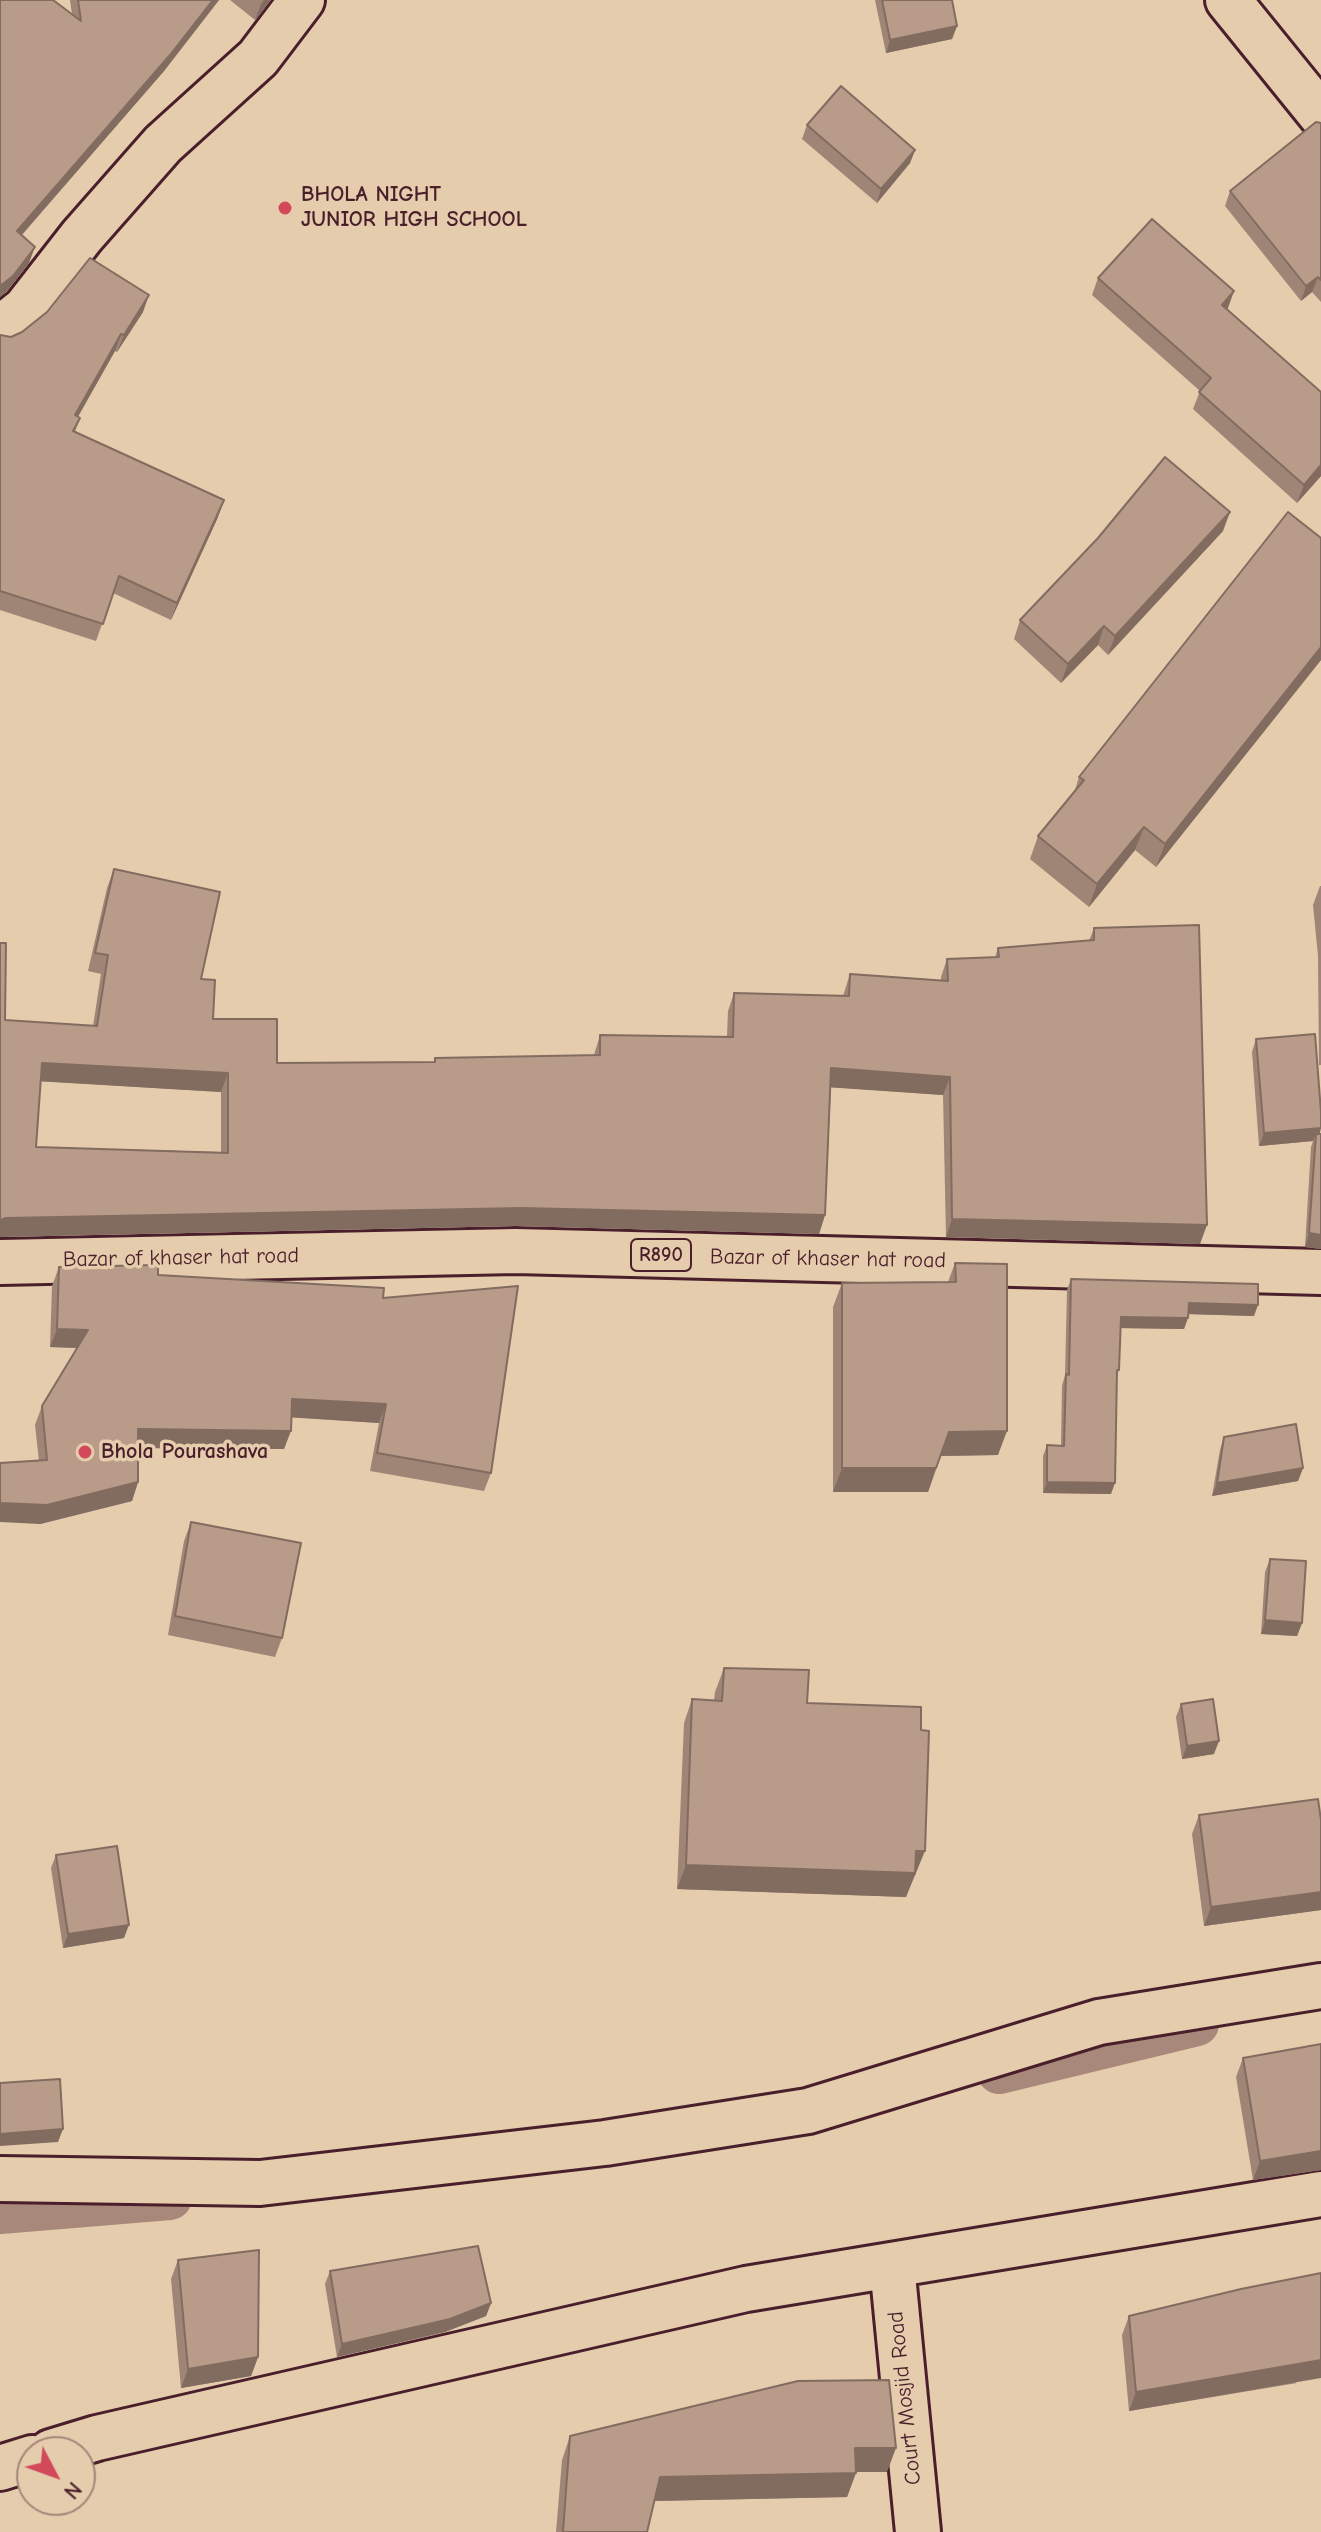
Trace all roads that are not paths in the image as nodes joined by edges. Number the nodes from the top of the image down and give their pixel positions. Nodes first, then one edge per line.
1 (302, 0) edge
2 (1228, 0) edge
3 (1321, 115) edge
4 (0, 329) edge
5 (0, 1262) edge
6 (1321, 1272) edge
7 (1321, 1986) edge
8 (0, 2179) edge
9 (1321, 2194) edge
10 (892, 2265) junction
11 (96, 2439) edge
12 (918, 2532) edge

1 - 4 street
2 - 3 street
5 - 6 street, Bazar of khaser hat road / R890
7 - 8 street
9 - 10 street
10 - 11 street
10 - 12 street, Court Mosjid Road

